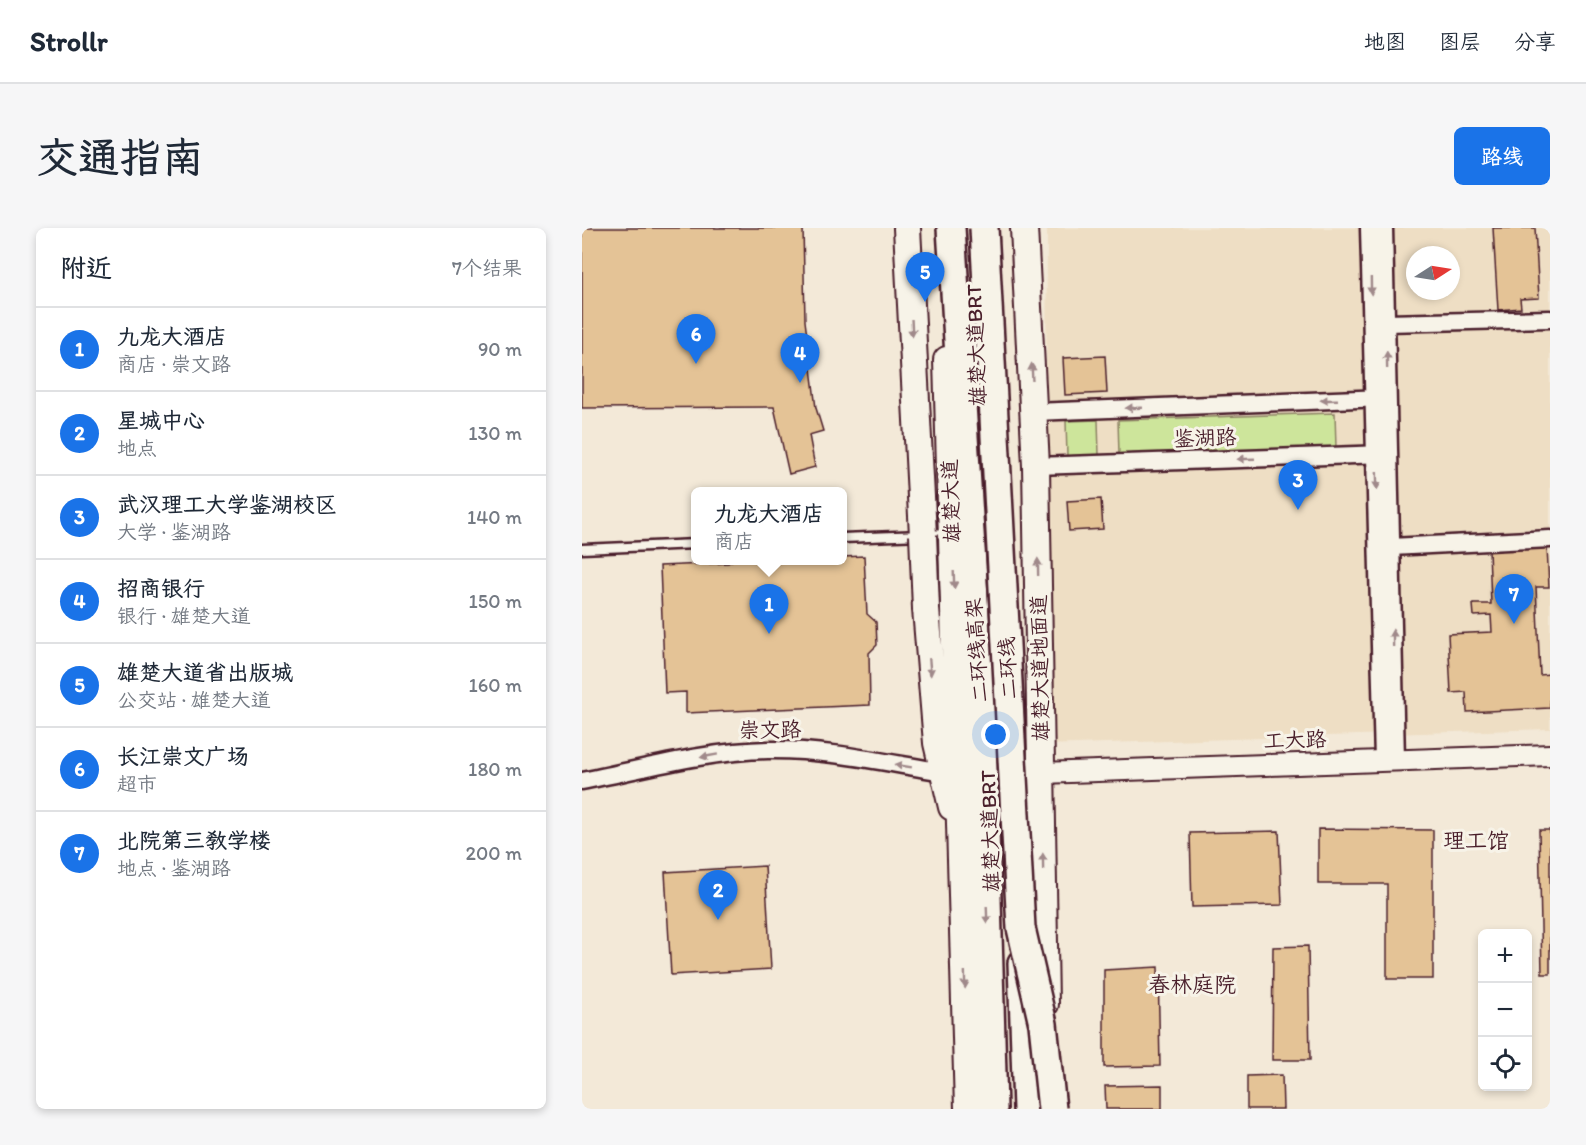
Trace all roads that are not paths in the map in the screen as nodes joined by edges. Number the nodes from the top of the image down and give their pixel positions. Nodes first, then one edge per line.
1 (907, 228) edge
2 (942, 228) edge
3 (951, 228) edge
4 (984, 228) edge
5 (991, 228) edge
6 (1024, 228) edge
7 (1369, 228) edge
8 (1384, 228) edge
9 (1550, 319) edge
10 (1386, 323) junction
11 (1381, 399) junction
12 (1034, 412) junction
13 (1382, 454) junction
14 (1036, 466) junction
15 (952, 534) junction
16 (847, 538) edge
17 (1550, 539) edge
18 (691, 544) edge
19 (1391, 547) junction
20 (582, 549) edge
21 (1550, 755) edge
22 (1390, 760) junction
23 (1042, 772) junction
24 (951, 773) junction
25 (582, 781) edge
26 (1016, 932) junction
27 (1012, 958) dead end
28 (1015, 1063) dead end
29 (968, 1109) edge
30 (993, 1109) edge
31 (1027, 1109) edge
32 (1046, 1109) edge
33 (1052, 1109) edge

1 -> 24 main road, bridge
2 - 15 main road, 雄楚大道
3 -> 30 highway, 二环线高架
4 - 26 highway, 二环线, bridge
5 - 26 lane, 雄楚大道BRT
12 -> 6 main road, 雄楚大道地面道
7 -> 11 street
8 - 10 street
9 - 10 street
11 -> 10 street
11 -> 12 street, 鉴湖路
11 - 13 street
12 - 14 main road, 雄楚大道地面道
13 -> 14 street, 鉴湖路
13 - 19 street
13 -> 22 street
23 -> 14 main road, 雄楚大道地面道
15 - 16 lane
15 -> 24 main road, 雄楚大道
17 - 19 street
18 - 20 lane
22 -> 19 street
21 - 22 street, 工大路
22 - 23 street, 工大路
32 -> 23 main road, 雄楚大道地面道
24 -> 25 street, 崇文路
24 -> 29 main road
26 - 31 highway, 二环线, bridge
26 - 33 highway, bridge
27 - 28 lane

